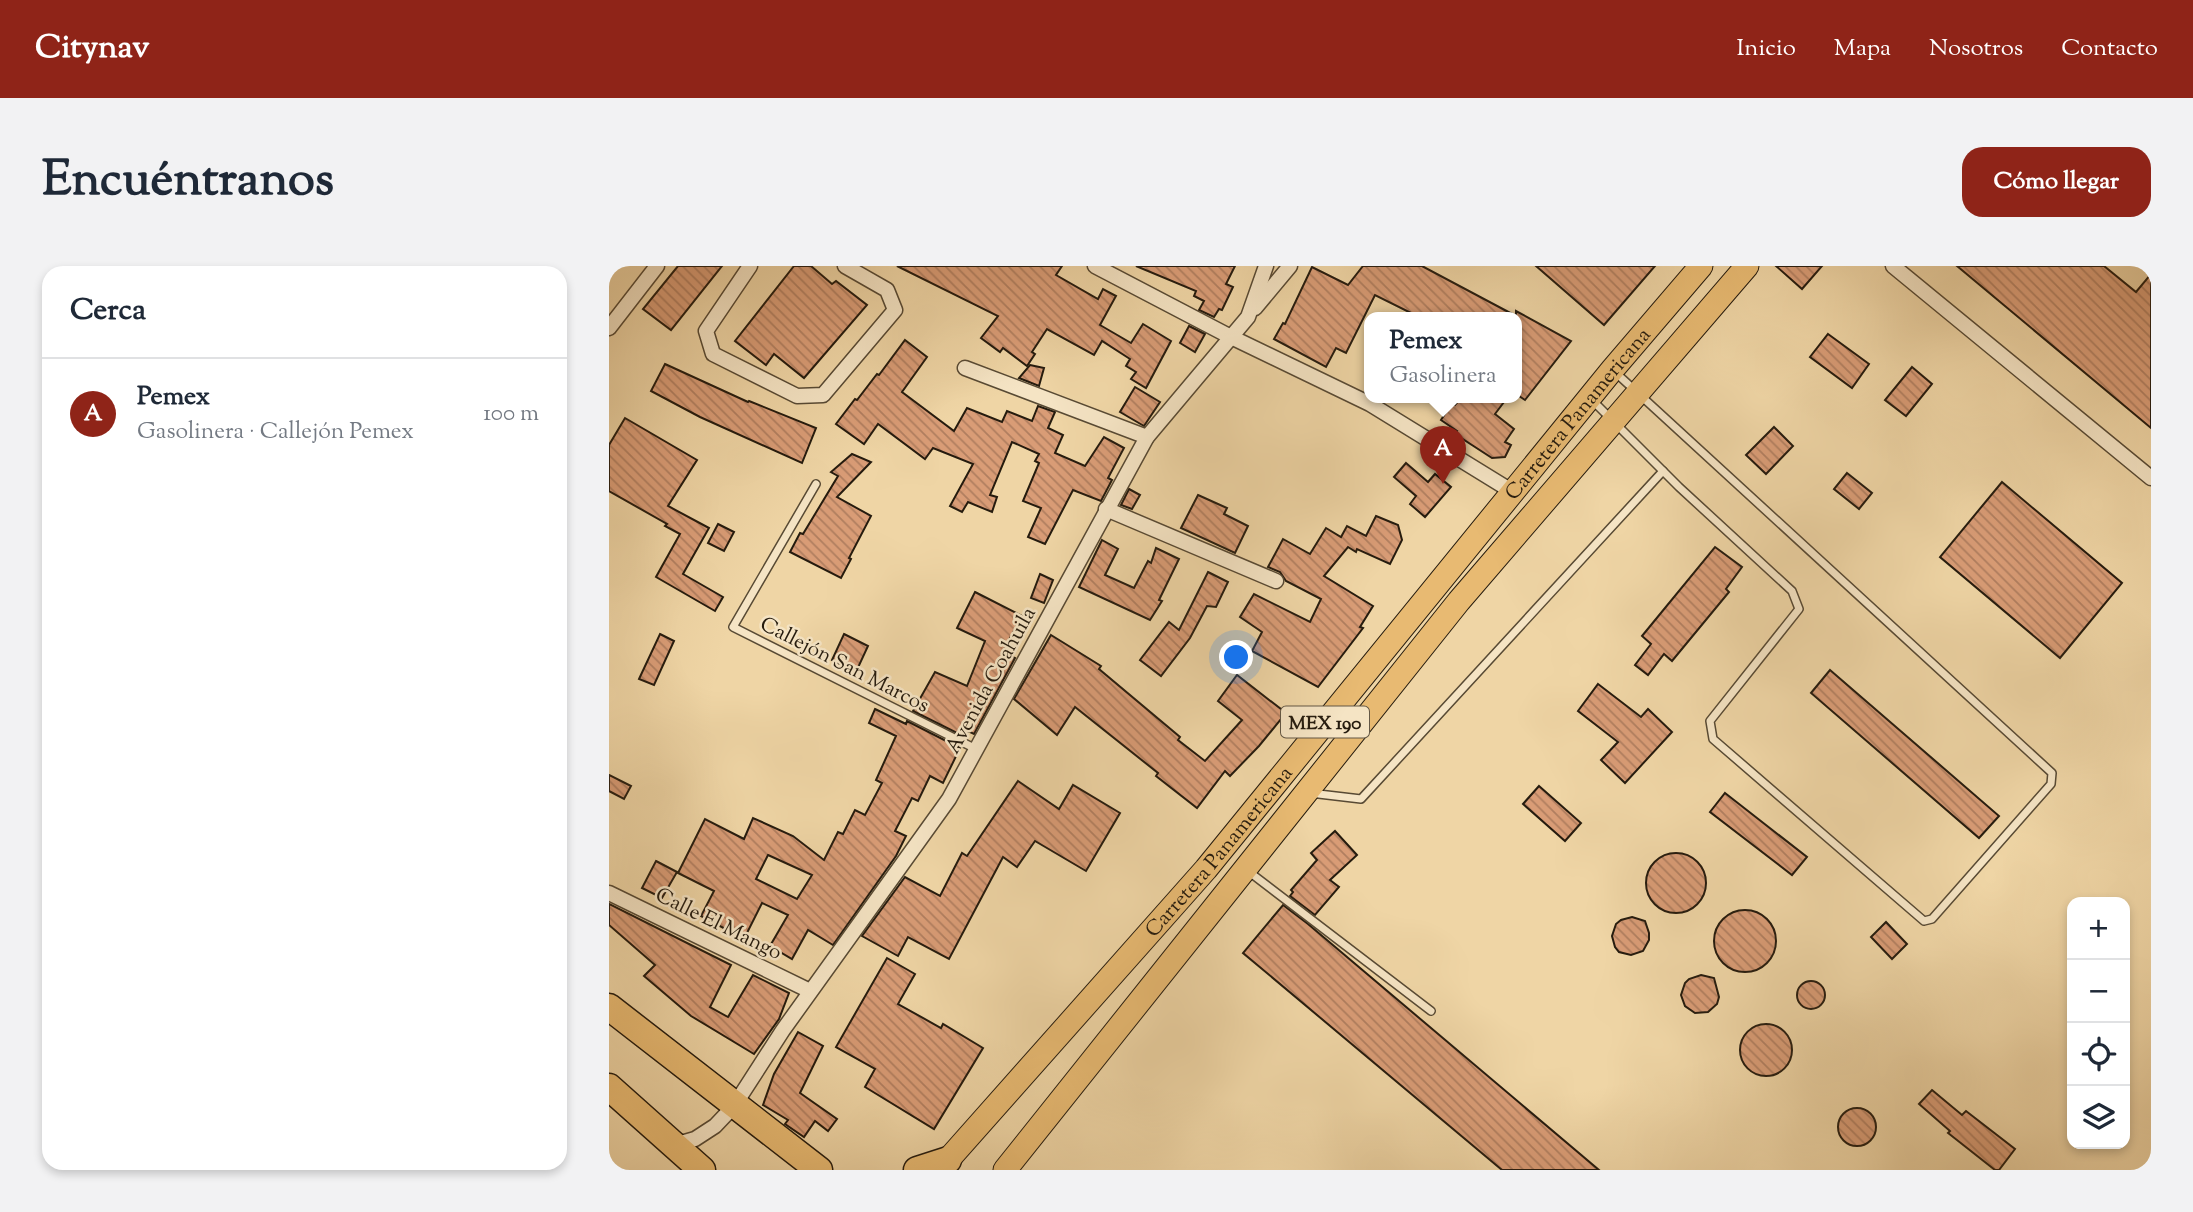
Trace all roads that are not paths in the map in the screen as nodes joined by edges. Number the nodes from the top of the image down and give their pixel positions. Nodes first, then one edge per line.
1 (657, 266) edge
2 (750, 266) edge
3 (845, 266) edge
4 (1095, 266) edge
5 (1265, 266) edge
6 (1290, 266) edge
7 (1701, 266) edge
8 (1747, 266) edge
9 (1893, 266) edge
10 (1248, 317) junction
11 (609, 328) edge
12 (1229, 336) junction
13 (965, 368) dead end
14 (1612, 370) junction
15 (1639, 392) junction
16 (1590, 398) junction
17 (1364, 401) edge
18 (1368, 403) edge
19 (1614, 421) junction
20 (1147, 437) junction
21 (1663, 471) junction
22 (2151, 478) edge
23 (816, 484) dead end
24 (1513, 492) junction
25 (1106, 509) junction
26 (1276, 581) dead end
27 (976, 749) junction
28 (1307, 792) junction
29 (1245, 869) junction
30 (609, 893) edge
31 (810, 991) junction
32 (609, 1007) edge
33 (1431, 1011) dead end
34 (609, 1087) edge
35 (734, 1106) junction
36 (674, 1145) junction
37 (943, 1165) edge
38 (812, 1166) edge
39 (702, 1170) edge
40 (833, 1170) edge
41 (917, 1170) edge
42 (1005, 1170) edge

1 - 11 street
2 - 3 street
4 - 12 street
5 - 10 street, Avenida Coahuila
6 - 10 street
7 - 14 main road, Carretera Panamericana / MEX 190
8 - 15 main road, Carretera Panamericana / MEX 190
9 - 22 street
10 - 12 street, Avenida Coahuila
12 - 17 street
12 - 20 street, Avenida Coahuila
13 - 20 street
14 - 15 lane
14 - 16 main road, Carretera Panamericana / MEX 190
15 - 19 main road, Carretera Panamericana / MEX 190
15 - 21 lane
16 - 19 lane
16 - 24 main road, Carretera Panamericana / MEX 190
18 - 24 street
19 - 21 lane
19 - 28 main road, Carretera Panamericana / MEX 190
20 - 25 street, Avenida Coahuila
21 - 28 lane
23 - 27 lane, Callejón San Marcos
24 - 37 main road, Carretera Panamericana / MEX 190
25 - 26 street
25 - 27 street, Avenida Coahuila
27 - 31 street, Avenida Coahuila
28 - 29 main road, Carretera Panamericana / MEX 190
29 - 33 lane
29 - 42 main road, Carretera Panamericana / MEX 190
30 - 31 street, Calle El Mango
31 - 35 street, Avenida Coahuila
32 - 35 highway
34 - 36 highway
35 - 36 street, Avenida Coahuila
35 - 38 highway
36 - 39 highway
37 - 41 highway
38 - 40 highway

